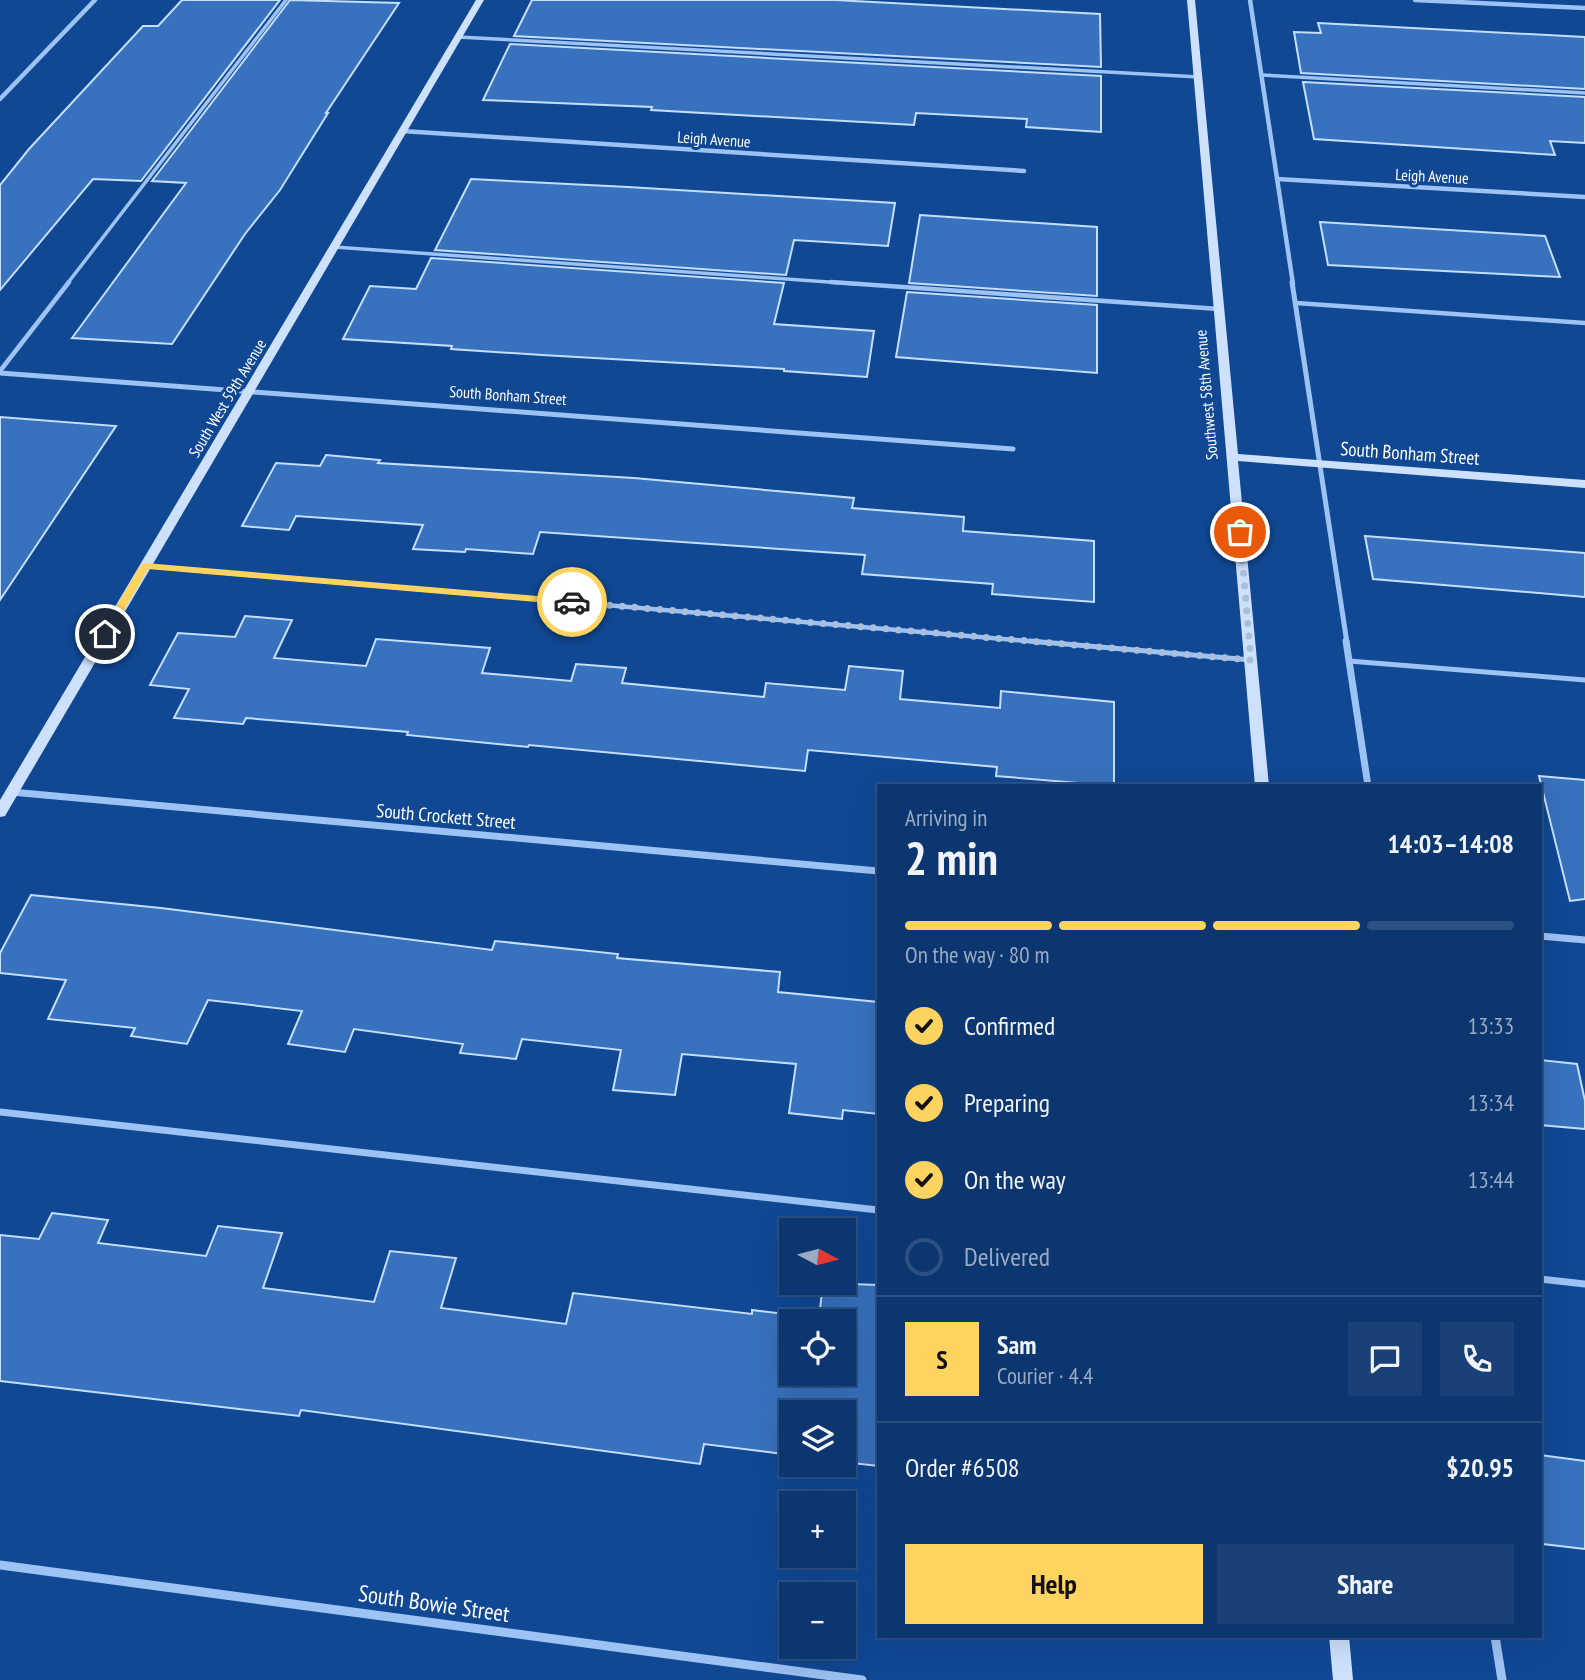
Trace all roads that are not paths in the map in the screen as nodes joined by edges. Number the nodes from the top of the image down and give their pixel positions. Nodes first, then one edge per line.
1 (95, 0) edge
2 (286, 0) edge
3 (480, 0) edge
4 (1191, 0) edge
5 (1250, 0) edge
6 (1415, 0) edge
7 (1585, 8) edge
8 (458, 37) junction
9 (1261, 75) junction
10 (1199, 77) junction
11 (1585, 93) edge
12 (0, 99) edge
13 (402, 131) junction
14 (1024, 171) dead end
15 (1277, 179) junction
16 (1585, 197) edge
17 (334, 247) junction
18 (1296, 303) junction
19 (1219, 309) junction
20 (1585, 323) edge
21 (0, 372) edge
22 (249, 392) junction
23 (1013, 449) dead end
24 (1233, 457) junction
25 (1320, 464) junction
26 (1585, 484) edge
27 (145, 566) junction
28 (1251, 660) junction
29 (1349, 660) junction
30 (1585, 680) edge
31 (1262, 784) edge
32 (1368, 784) edge
33 (12, 792) junction
34 (0, 812) edge
35 (877, 871) edge
36 (1542, 936) edge
37 (1585, 940) edge
38 (0, 1112) edge
39 (877, 1210) edge
40 (1542, 1279) edge
41 (1585, 1284) edge
42 (0, 1564) edge
43 (1339, 1638) edge
44 (1495, 1638) edge
45 (862, 1680) edge
46 (1343, 1680) edge
47 (1502, 1680) edge

1 - 12 street
2 - 21 lane
3 - 8 street, South West 59th Avenue
4 - 10 street, Southwest 58th Avenue
5 - 9 street
6 - 7 street
8 - 10 lane
8 - 13 street, South West 59th Avenue
9 - 11 lane
9 - 15 street
10 - 19 street, Southwest 58th Avenue
13 - 14 street, Leigh Avenue
13 - 17 street, South West 59th Avenue
15 - 16 street, Leigh Avenue
15 - 18 street
17 - 19 lane
17 - 22 street, South West 59th Avenue
18 - 20 lane
18 - 25 street
19 - 24 street, Southwest 58th Avenue
21 - 22 street, South Bonham Street
22 - 23 street, South Bonham Street
22 - 27 street, South West 59th Avenue
24 - 25 street, South Bonham Street
24 - 28 street, Southwest 58th Avenue
25 - 26 street, South Bonham Street
25 - 29 street
27 - 28 lane
27 - 33 street, South West 59th Avenue
28 - 31 street, Southwest 58th Avenue
29 - 30 lane
29 - 32 street
33 - 34 street, South West 59th Avenue
33 - 35 street, South Crockett Street
36 - 37 street
38 - 39 lane
40 - 41 lane
42 - 45 street, South Bowie Street
43 - 46 street
44 - 47 street

